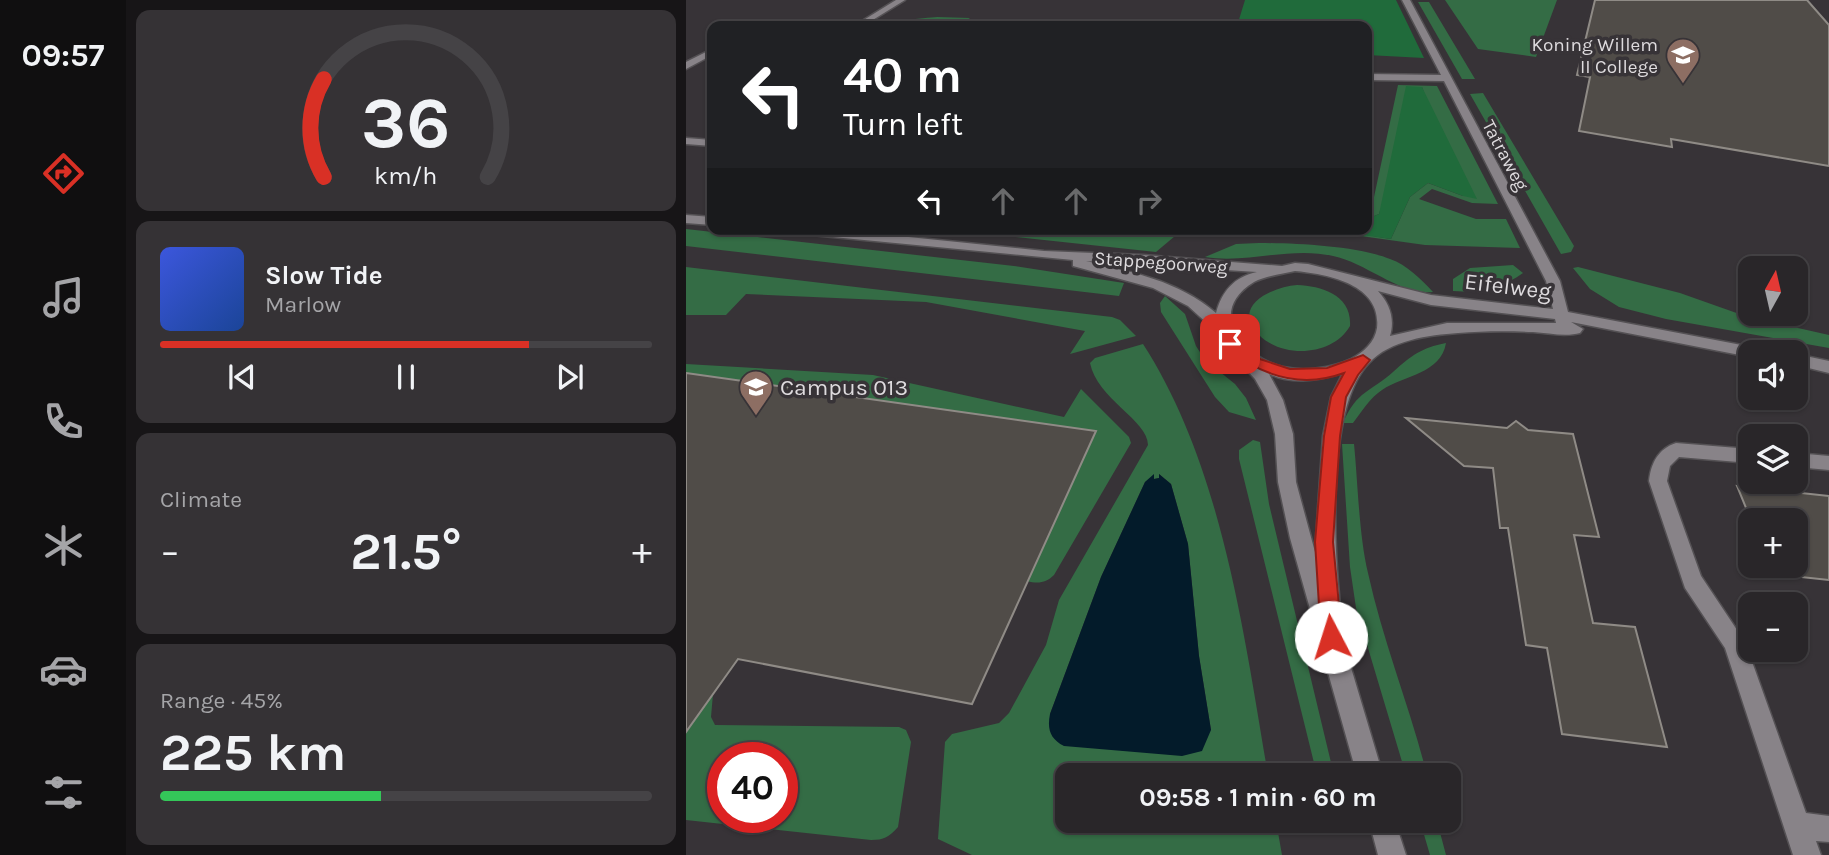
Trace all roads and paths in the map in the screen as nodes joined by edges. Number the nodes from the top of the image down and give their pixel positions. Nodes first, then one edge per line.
1 (901, 0) edge
2 (1406, 0) edge
3 (866, 21) edge
4 (707, 55) edge
5 (686, 66) edge
6 (1372, 76) edge
7 (1446, 78) junction
8 (686, 141) edge
9 (707, 143) edge
10 (686, 219) edge
11 (707, 221) edge
12 (849, 235) edge
13 (1044, 255) junction
14 (1277, 269) junction
15 (1349, 278) junction
16 (1562, 322) junction
17 (1224, 332) junction
18 (1738, 349) edge
19 (1241, 354) junction
20 (1369, 354) junction
21 (1808, 363) edge
22 (1829, 367) edge
23 (1738, 455) edge
24 (1808, 461) edge
25 (1829, 463) edge
26 (1331, 637) junction
27 (1367, 763) edge
28 (1799, 825) junction
29 (1829, 829) edge
30 (1386, 833) edge
31 (1392, 855) edge
32 (1807, 855) edge

1 - 3 street
2 - 7 street, Tatraweg
4 - 5 street
6 - 7 street
7 - 16 street, Tatraweg
8 - 9 street
10 - 11 street
12 - 13 street, Stappegoorweg
13 - 14 street, Stappegoorweg
13 - 17 street, Stappegoorweg
14 - 15 street
14 - 17 street
15 - 16 street, Eifelweg
15 - 20 street
16 - 18 street, Eifelweg
16 - 20 street, Eifelweg
17 - 19 street
19 - 20 street
19 - 26 street
20 - 26 street
21 - 22 street
23 - 28 street
24 - 25 street
26 - 27 street
28 - 29 street
28 - 32 street
30 - 31 street

